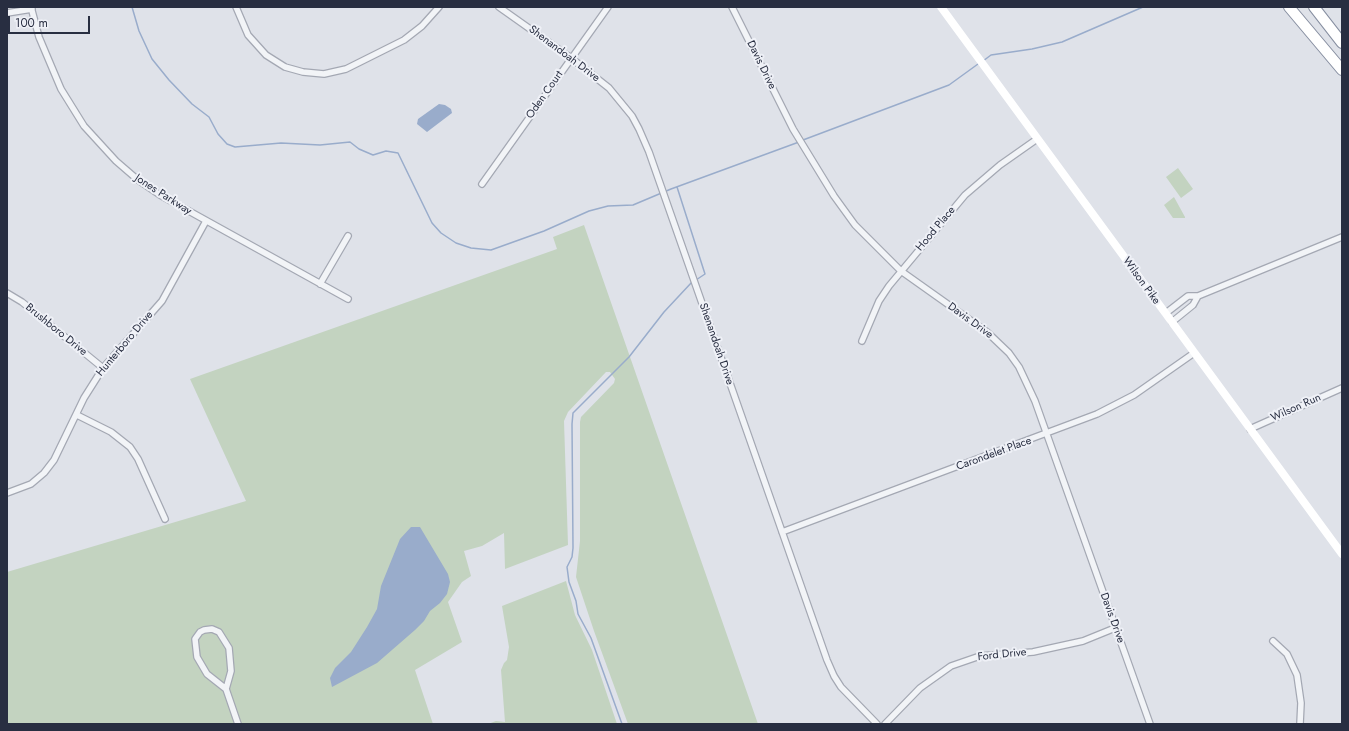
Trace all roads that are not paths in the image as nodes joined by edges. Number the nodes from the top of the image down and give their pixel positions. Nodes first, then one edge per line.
1 (236, 7) edge
2 (439, 7) edge
3 (499, 7) edge
4 (608, 7) edge
5 (732, 7) edge
6 (942, 7) edge
7 (1289, 7) edge
8 (1314, 7) edge
9 (32, 8) edge
10 (7, 13) edge
11 (1342, 43) edge
12 (571, 58) junction
13 (1342, 70) edge
14 (1037, 139) junction
15 (482, 184) dead end
16 (206, 221) junction
17 (348, 236) dead end
18 (1342, 237) edge
19 (901, 271) junction
20 (320, 284) junction
21 (7, 293) edge
22 (1198, 296) junction
23 (348, 300) dead end
24 (1166, 313) junction
25 (1172, 322) junction
26 (862, 341) dead end
27 (1194, 352) junction
28 (103, 368) junction
29 (1342, 388) edge
30 (77, 415) junction
31 (1250, 429) junction
32 (1047, 434) junction
33 (7, 493) edge
34 (165, 519) dead end
35 (782, 532) junction
36 (1342, 554) edge
37 (1115, 628) junction
38 (1273, 641) dead end
39 (226, 689) junction
40 (238, 724) edge
41 (877, 724) edge
42 (885, 724) edge
43 (1150, 724) edge
44 (1300, 724) edge

1 - 2 street
3 - 12 street, Shenandoah Drive
4 - 12 street, Oden Court
5 - 19 street, Davis Drive
6 - 14 main road, Wilson Pike
7 - 13 highway
8 - 11 highway
9 - 10 street
9 - 16 street, Jones Parkway
12 - 15 street, Oden Court
12 - 35 street, Shenandoah Drive
14 - 19 street, Hood Place
14 - 24 main road, Wilson Pike
16 - 20 street, Jones Parkway
16 - 28 street, Hunterboro Drive
17 - 20 street
18 - 22 street
19 - 26 street, Hood Place
19 - 32 street, Davis Drive
20 - 23 street, Jones Parkway
21 - 28 street, Brushboro Drive
22 - 24 street
22 - 25 street
24 - 25 main road, Wilson Pike
25 - 27 main road, Wilson Pike
27 - 31 main road, Wilson Pike
27 - 32 street, Carondelet Place
28 - 30 street, Hunterboro Drive
29 - 31 street, Wilson Run
30 - 33 street, Hunterboro Drive
30 - 34 street
31 - 36 main road, Wilson Pike
32 - 35 street, Carondelet Place
32 - 37 street, Davis Drive
35 - 41 street, Shenandoah Drive
37 - 42 street, Ford Drive
37 - 43 street, Davis Drive
38 - 44 street
39 - 39 street
39 - 40 street

